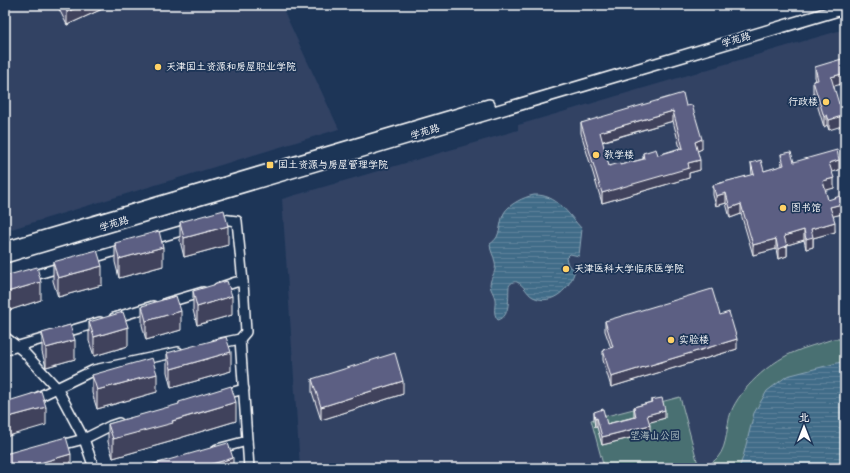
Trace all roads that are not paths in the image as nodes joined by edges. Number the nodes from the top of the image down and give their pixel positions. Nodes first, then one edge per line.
1 (831, 5) edge
2 (845, 8) edge
3 (5, 248) edge
4 (5, 257) edge
5 (243, 282) junction
6 (5, 284) edge
7 (5, 337) edge
8 (240, 339) junction
9 (210, 345) edge
10 (17, 346) junction
11 (5, 350) edge
12 (187, 350) edge
13 (57, 388) junction
14 (244, 389) junction
15 (214, 397) edge
16 (24, 404) edge
17 (125, 422) edge
18 (84, 439) junction
19 (247, 441) junction
20 (48, 449) edge
21 (209, 452) edge
22 (94, 468) edge
23 (249, 468) edge

1 - 3 street, 学苑路
2 - 4 street, 学苑路
5 - 6 street
5 - 8 street
5 - 10 street
7 - 10 street
8 - 9 street
8 - 14 street
10 - 11 street
10 - 13 street
12 - 13 street
13 - 16 street
13 - 18 street
14 - 15 street
14 - 19 street
17 - 18 street
18 - 20 street
18 - 22 street
19 - 21 street
19 - 23 street

